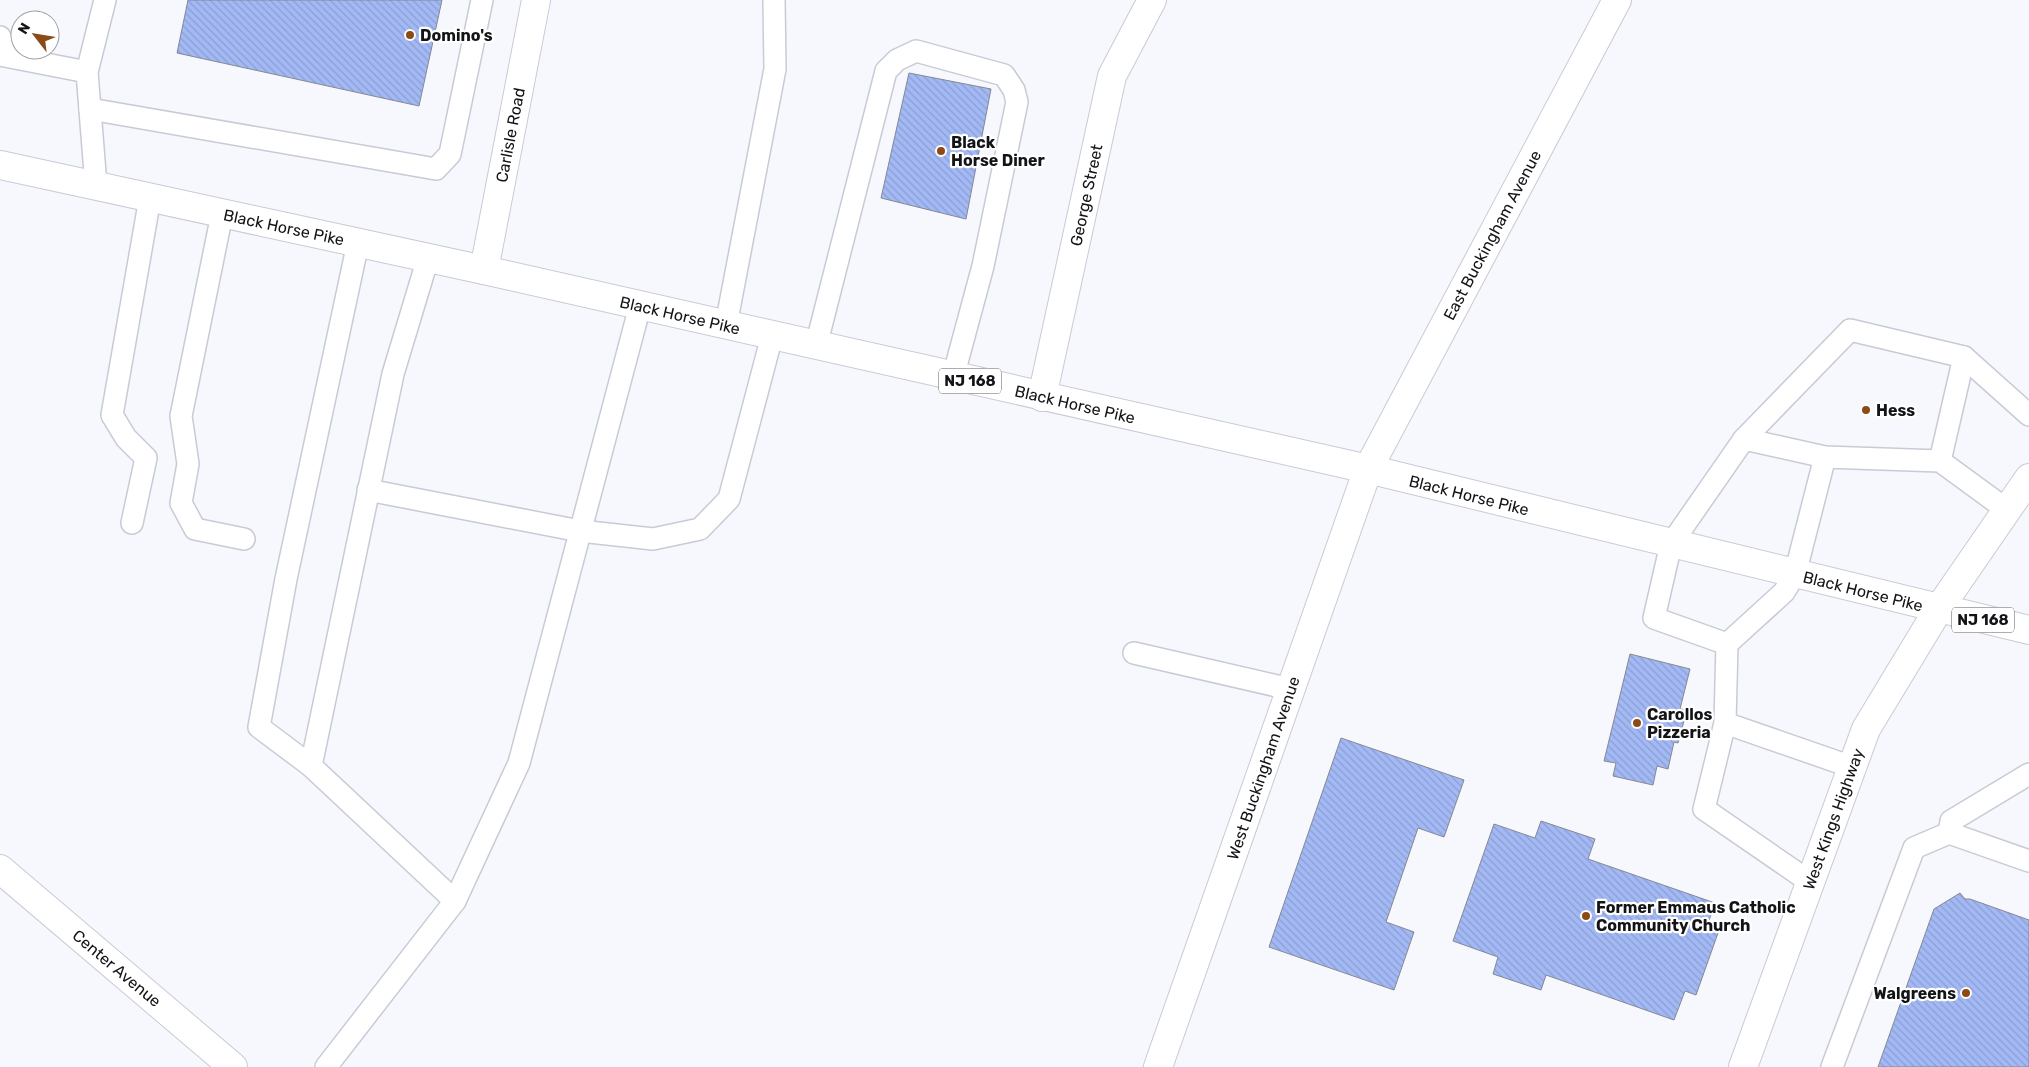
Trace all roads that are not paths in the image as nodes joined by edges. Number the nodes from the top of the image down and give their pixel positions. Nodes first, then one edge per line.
1 (105, 0) edge
2 (482, 0) edge
3 (536, 0) edge
4 (774, 0) edge
5 (1152, 0) edge
6 (1617, 0) edge
7 (2, 50) edge
8 (87, 72) junction
9 (90, 109) junction
10 (0, 165) edge
11 (96, 186) junction
12 (150, 198) junction
13 (222, 214) junction
14 (358, 243) junction
15 (428, 258) junction
16 (484, 270) junction
17 (640, 306) junction
18 (726, 325) junction
19 (772, 336) junction
20 (816, 346) junction
21 (1964, 357) junction
22 (953, 378) junction
23 (1042, 397) junction
24 (2029, 415) edge
25 (1744, 440) junction
26 (1825, 457) junction
27 (1940, 461) junction
28 (1368, 470) junction
29 (2029, 478) edge
30 (368, 490) junction
31 (2007, 510) junction
32 (132, 523) dead end
33 (580, 531) junction
34 (244, 540) dead end
35 (1671, 544) junction
36 (1795, 574) junction
37 (1938, 610) junction
38 (2029, 630) edge
39 (1727, 644) junction
40 (1134, 653) dead end
41 (1290, 689) junction
42 (1725, 722) junction
43 (311, 766) junction
44 (1852, 767) junction
45 (2029, 774) edge
46 (1949, 833) junction
47 (2029, 861) edge
48 (0, 869) edge
49 (1810, 882) junction
50 (455, 901) junction
51 (233, 1067) edge
52 (326, 1067) edge
53 (1158, 1067) edge
54 (1743, 1067) edge
55 (1832, 1067) edge

1 - 8 lane
2 - 9 lane
3 - 16 main road, Carlisle Road
4 - 18 lane
5 - 23 main road, George Street
6 - 28 main road, East Buckingham Avenue
7 - 8 lane
8 - 9 lane
9 - 11 lane
10 - 11 main road, Black Horse Pike / NJ 168
11 - 12 main road, Black Horse Pike / NJ 168
12 - 13 main road, Black Horse Pike / NJ 168
12 - 32 lane
13 - 14 main road, Black Horse Pike / NJ 168
13 - 34 lane
14 - 15 main road, Black Horse Pike / NJ 168
14 - 43 lane
15 - 16 main road, Black Horse Pike / NJ 168
15 - 30 lane
16 - 17 main road, Black Horse Pike / NJ 168
17 - 18 main road, Black Horse Pike / NJ 168
17 - 33 lane
18 - 19 main road, Black Horse Pike / NJ 168
19 - 20 main road, Black Horse Pike / NJ 168
19 - 33 lane
20 - 22 main road, Black Horse Pike / NJ 168
20 - 22 lane
21 - 24 lane
21 - 25 lane
21 - 27 lane
22 - 23 main road, Black Horse Pike / NJ 168
23 - 28 main road, Black Horse Pike / NJ 168
25 - 26 lane
25 - 35 lane
26 - 27 lane
26 - 36 lane
27 - 31 lane
28 - 35 main road, Black Horse Pike / NJ 168
28 - 41 main road, West Buckingham Avenue
29 - 31 main road, West Kings Highway
30 - 33 lane
30 - 43 lane
31 - 37 main road, West Kings Highway
33 - 50 lane
35 - 36 main road, Black Horse Pike / NJ 168
35 - 39 lane
36 - 37 main road, Black Horse Pike / NJ 168
36 - 39 lane
37 - 38 main road, Black Horse Pike / NJ 168
37 - 44 main road, West Kings Highway
39 - 42 lane
40 - 41 lane
41 - 53 main road, West Buckingham Avenue
42 - 44 lane
42 - 49 lane
43 - 50 lane
44 - 49 main road, West Kings Highway
45 - 46 lane
46 - 47 lane
46 - 55 lane
48 - 51 main road, Center Avenue
49 - 54 main road, West Kings Highway
50 - 52 lane

